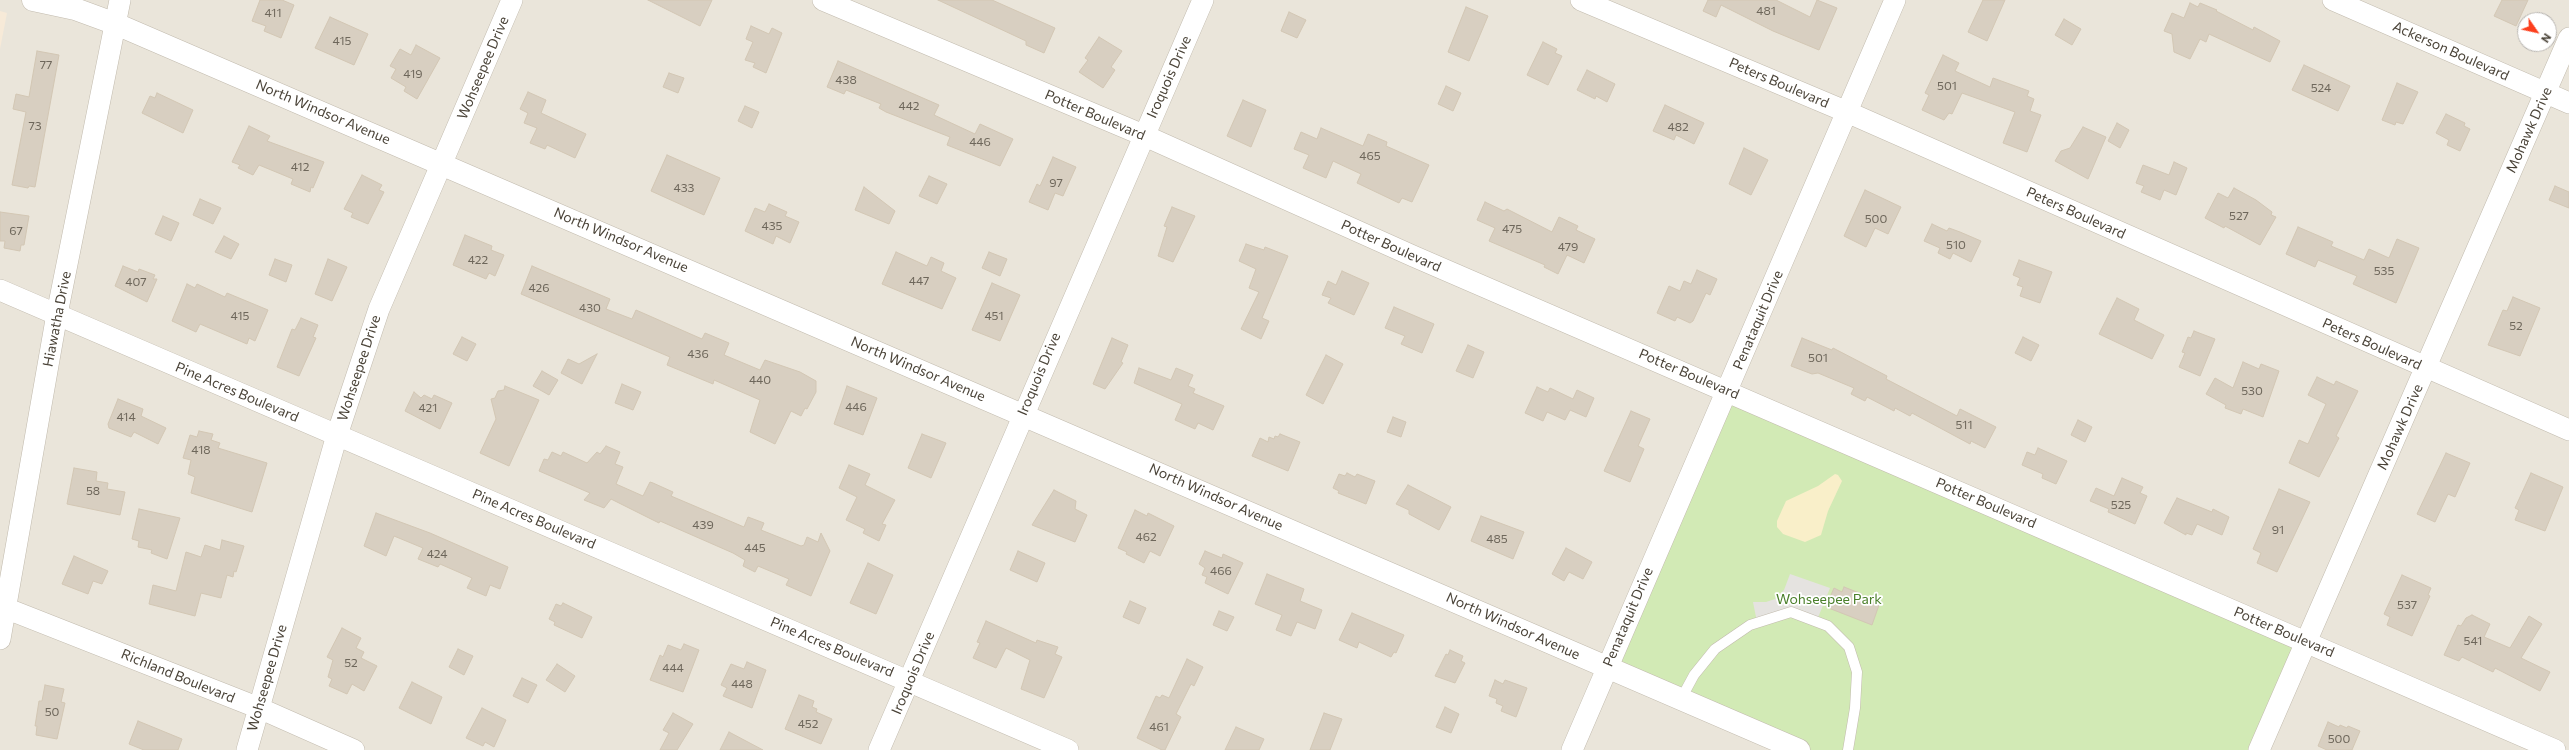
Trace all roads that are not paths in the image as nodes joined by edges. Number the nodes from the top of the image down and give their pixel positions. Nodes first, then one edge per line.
1 (33, 0) edge
2 (120, 0) edge
3 (512, 0) edge
4 (823, 0) edge
5 (1203, 0) edge
6 (1581, 0) edge
7 (1896, 0) edge
8 (2333, 0) edge
9 (116, 24) junction
10 (2569, 38) edge
11 (2545, 92) junction
12 (2569, 103) edge
13 (1847, 112) junction
14 (1143, 135) junction
15 (442, 163) junction
16 (0, 290) edge
17 (57, 314) junction
18 (2426, 367) junction
19 (1728, 391) junction
20 (1022, 414) junction
21 (2569, 430) edge
22 (337, 435) junction
23 (3, 607) edge
24 (0, 639) edge
25 (2306, 641) junction
26 (1607, 667) junction
27 (910, 681) junction
28 (1681, 699) junction
29 (258, 708) junction
30 (247, 750) edge
31 (354, 750) edge
32 (879, 750) edge
33 (1068, 750) edge
34 (1572, 750) edge
35 (1800, 750) edge
36 (1848, 750) edge
37 (2259, 750) edge
38 (2555, 750) edge

1 - 9 street, North Windsor Avenue
2 - 9 street, Hiawatha Drive
3 - 15 street, Wohseepee Drive
4 - 14 street, Potter Boulevard
5 - 14 street, Iroquois Drive
6 - 13 street, Peters Boulevard
7 - 13 street, Penataquit Drive
8 - 11 street, Ackerson Boulevard
9 - 15 street, North Windsor Avenue
9 - 17 street, Hiawatha Drive
10 - 11 street, Mohawk Drive
11 - 12 street, Ackerson Boulevard
11 - 18 street, Mohawk Drive
13 - 18 street, Peters Boulevard
13 - 19 street, Penataquit Drive
14 - 19 street, Potter Boulevard
14 - 20 street, Iroquois Drive
15 - 20 street, North Windsor Avenue
15 - 22 street, Wohseepee Drive
16 - 17 street, Pine Acres Boulevard
17 - 22 street, Pine Acres Boulevard
17 - 23 street, Hiawatha Drive
18 - 21 street, Peters Boulevard
18 - 25 street, Mohawk Drive
19 - 25 street, Potter Boulevard
19 - 26 street, Penataquit Drive
20 - 26 street, North Windsor Avenue
20 - 27 street, Iroquois Drive
22 - 27 street, Pine Acres Boulevard
22 - 29 street, Wohseepee Drive
23 - 24 street, Hiawatha Drive
23 - 29 street, Richland Boulevard
25 - 37 street, Mohawk Drive
25 - 38 street, Potter Boulevard
26 - 28 street, North Windsor Avenue
26 - 34 street, Penataquit Drive
27 - 32 street, Iroquois Drive
27 - 33 street, Pine Acres Boulevard
28 - 35 street, North Windsor Avenue
28 - 36 lane
29 - 30 street, Wohseepee Drive
29 - 31 street, Richland Boulevard

